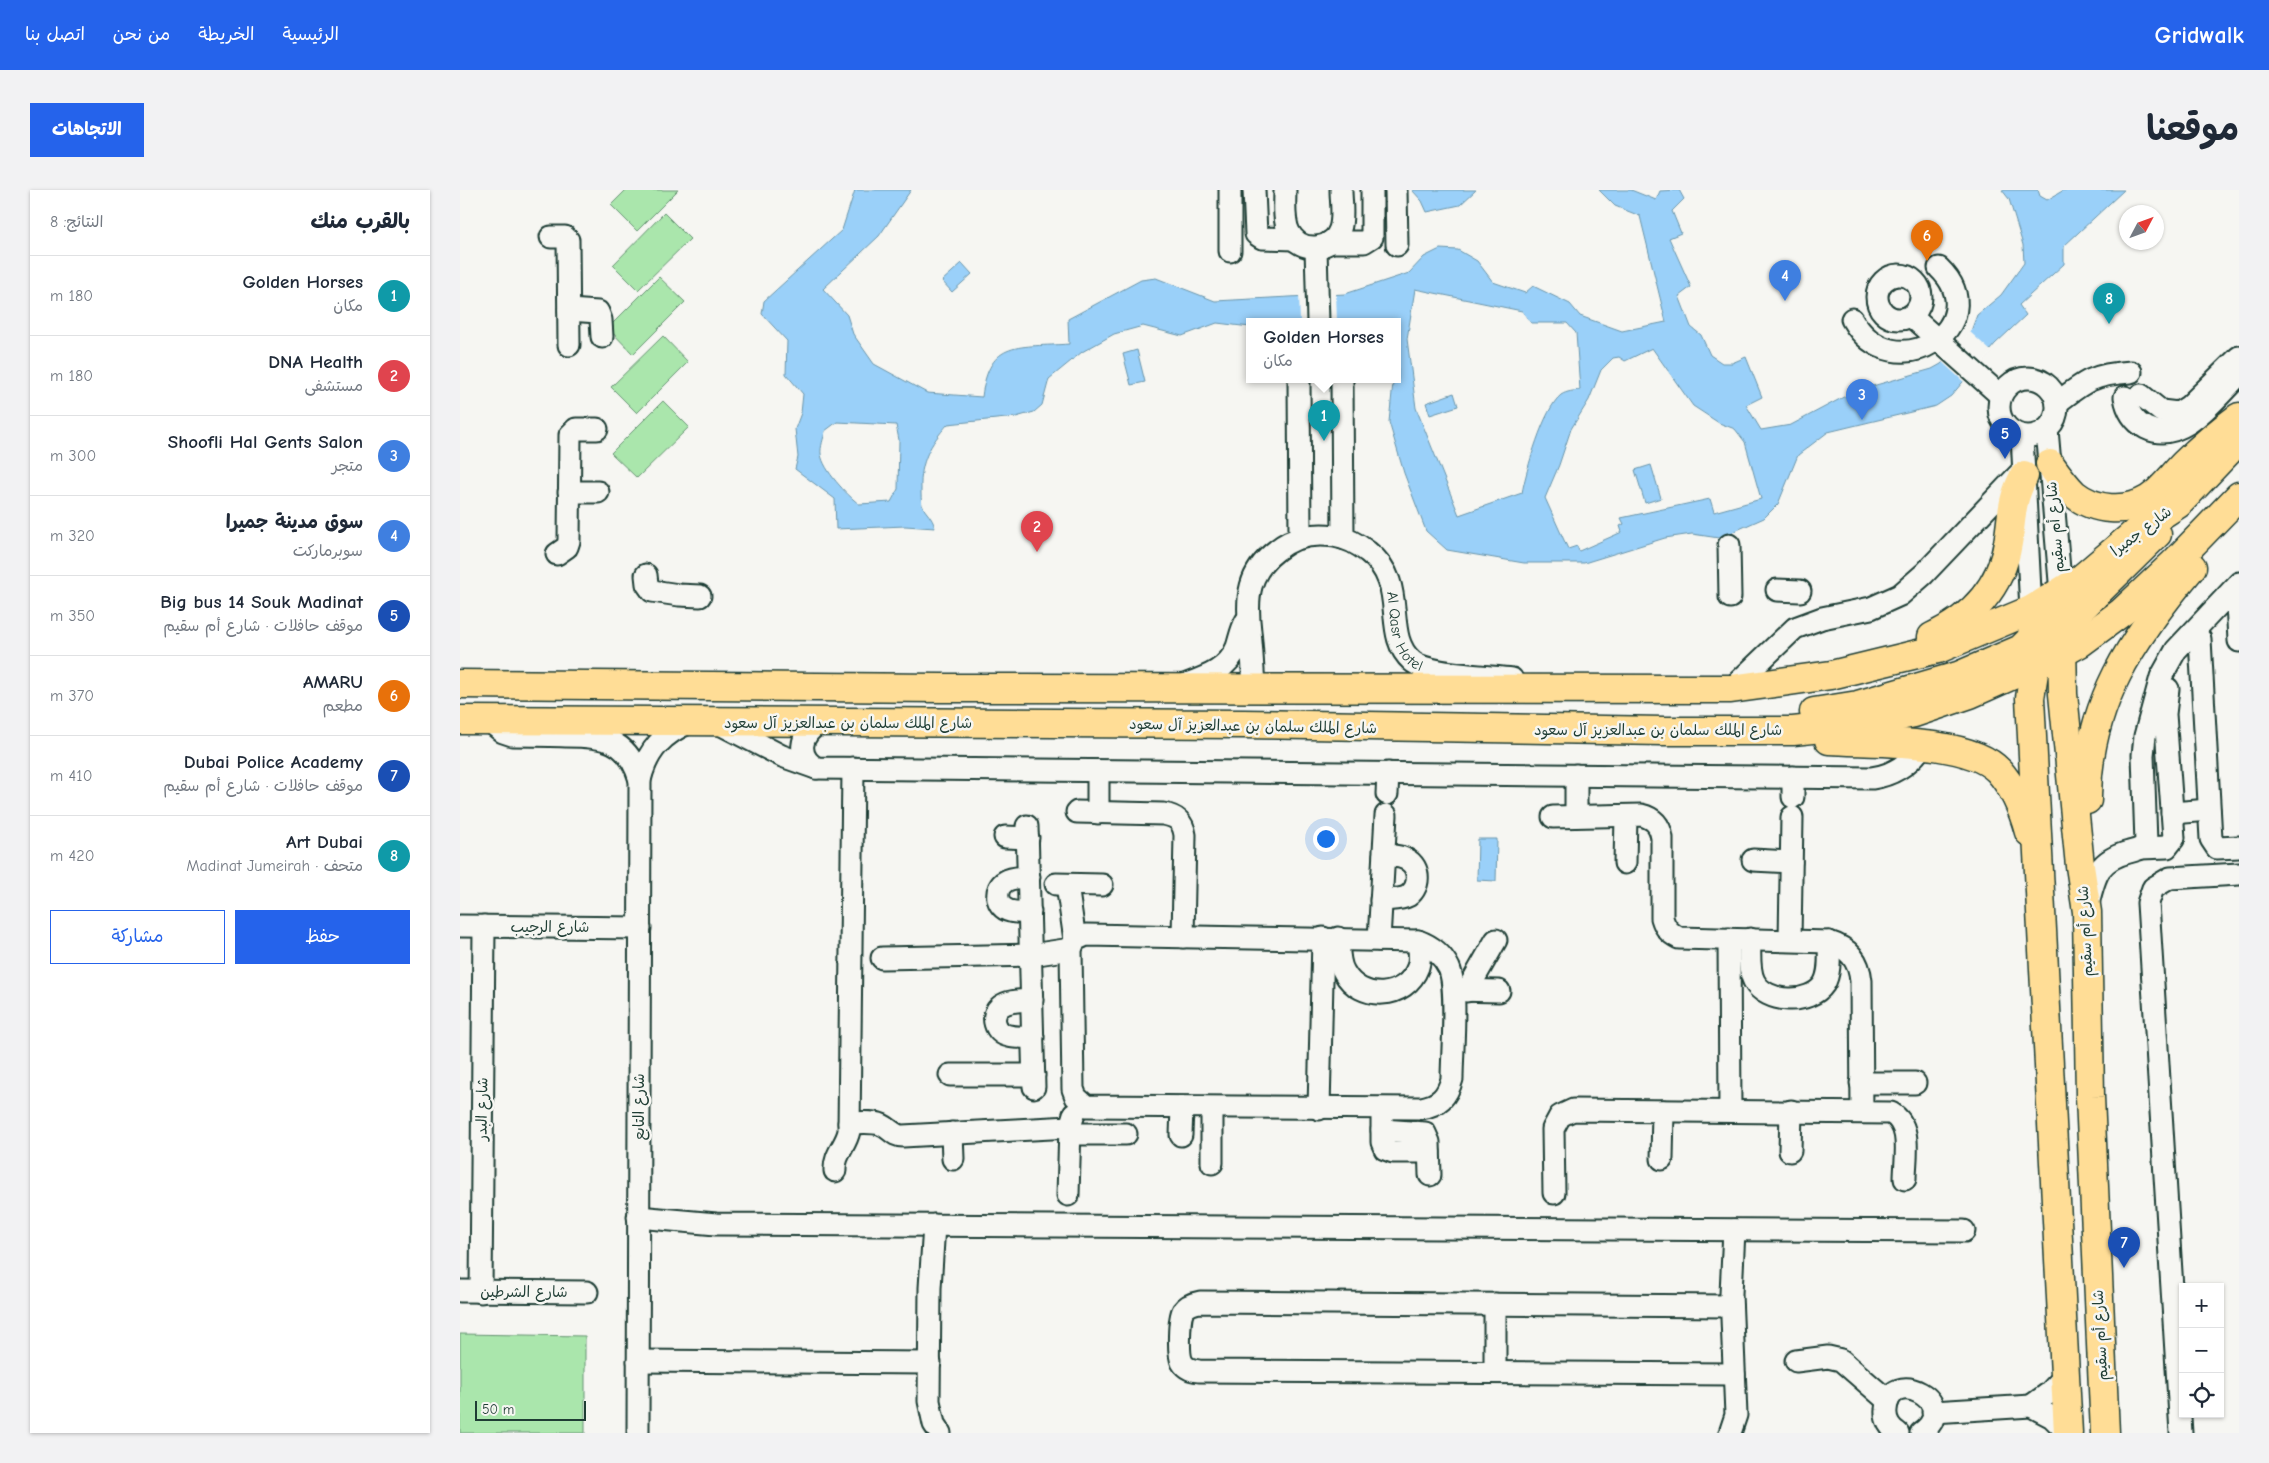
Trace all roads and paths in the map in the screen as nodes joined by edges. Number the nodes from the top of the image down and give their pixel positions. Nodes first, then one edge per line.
1 (1230, 190) edge
2 (1254, 190) edge
3 (1285, 190) edge
4 (1341, 190) edge
5 (1372, 190) edge
6 (1396, 190) edge
7 (551, 236) dead end
8 (1294, 239) junction
9 (1397, 245) dead end
10 (1321, 250) junction
11 (1230, 251) dead end
12 (1939, 268) dead end
13 (569, 310) junction
14 (1916, 311) dead end
15 (1318, 318) edge
16 (1852, 319) dead end
17 (602, 337) dead end
18 (1949, 340) junction
19 (569, 346) dead end
20 (2239, 357) edge
21 (2130, 372) dead end
22 (2239, 375) edge
23 (1300, 383) edge
24 (1342, 383) edge
25 (2002, 388) junction
26 (2056, 403) junction
27 (2239, 417) edge
28 (598, 428) dead end
29 (2047, 429) junction
30 (2022, 436) junction
31 (2239, 440) edge
32 (2033, 470) junction
33 (569, 492) junction
34 (598, 492) dead end
35 (2239, 496) edge
36 (2178, 504) junction
37 (2239, 508) edge
38 (1300, 537) junction
39 (1343, 538) junction
40 (1729, 545) dead end
41 (557, 554) dead end
42 (646, 575) dead end
43 (1777, 590) dead end
44 (1800, 591) dead end
45 (2061, 593) junction
46 (2238, 595) edge
47 (700, 596) dead end
48 (1730, 596) dead end
49 (2094, 597) junction
50 (2032, 610) junction
51 (1248, 619) junction
52 (2113, 620) junction
53 (2062, 624) junction
54 (2200, 639) junction
55 (2239, 641) edge
56 (1938, 649) junction
57 (2030, 651) junction
58 (2062, 653) junction
59 (1878, 664) junction
60 (460, 684) edge
61 (1176, 688) junction
62 (1254, 688) junction
63 (1556, 688) junction
64 (1731, 689) junction
65 (460, 720) edge
66 (488, 720) junction
67 (704, 722) junction
68 (818, 724) junction
69 (1313, 727) junction
70 (1664, 731) junction
71 (1923, 745) junction
72 (816, 768) junction
73 (852, 768) junction
74 (1098, 771) junction
75 (1388, 774) junction
76 (1576, 775) junction
77 (640, 780) junction
78 (1793, 797) junction
79 (2209, 810) junction
80 (1576, 816) junction
81 (1626, 816) junction
82 (1553, 817) dead end
83 (2173, 823) junction
84 (1005, 837) dead end
85 (2144, 844) junction
86 (2239, 847) edge
87 (1384, 855) junction
88 (1753, 858) dead end
89 (1791, 862) junction
90 (2038, 862) junction
91 (1625, 863) dead end
92 (2239, 874) edge
93 (1029, 877) junction
94 (1102, 885) dead end
95 (1381, 900) junction
96 (1030, 912) junction
97 (2086, 912) junction
98 (460, 926) edge
99 (484, 926) junction
100 (640, 928) junction
101 (1183, 936) junction
102 (1330, 938) junction
103 (1740, 939) junction
104 (1379, 940) junction
105 (1496, 940) dead end
106 (1790, 940) junction
107 (1418, 941) junction
108 (1829, 942) junction
109 (1073, 945) junction
110 (1031, 955) junction
111 (882, 958) dead end
112 (1499, 991) dead end
113 (1469, 994) junction
114 (1032, 1000) junction
115 (1033, 1037) junction
116 (950, 1075) dead end
117 (1861, 1083) junction
118 (1080, 1103) junction
119 (1182, 1108) junction
120 (1212, 1108) junction
121 (1382, 1108) junction
122 (1343, 1109) junction
123 (1663, 1111) junction
124 (1730, 1111) junction
125 (1790, 1111) junction
126 (1862, 1112) junction
127 (1896, 1116) junction
128 (849, 1123) junction
129 (1070, 1130) junction
130 (952, 1133) junction
131 (1126, 1134) dead end
132 (1182, 1135) dead end
133 (1790, 1151) dead end
134 (953, 1159) dead end
135 (1662, 1159) dead end
136 (1212, 1163) dead end
137 (835, 1171) dead end
138 (1430, 1175) dead end
139 (1905, 1179) dead end
140 (1554, 1193) dead end
141 (1068, 1195) dead end
142 (638, 1223) junction
143 (928, 1225) junction
144 (1728, 1230) junction
145 (1964, 1231) dead end
146 (2169, 1243) junction
147 (2183, 1283) edge
148 (470, 1292) edge
149 (587, 1292) dead end
150 (1731, 1300) junction
151 (1495, 1304) junction
152 (2179, 1351) edge
153 (638, 1361) junction
154 (1796, 1361) dead end
155 (930, 1363) junction
156 (1495, 1372) junction
157 (2180, 1373) edge
158 (1734, 1374) junction
159 (2064, 1376) junction
160 (1888, 1400) junction
161 (929, 1401) junction
162 (2030, 1406) junction
163 (1933, 1412) junction
164 (2193, 1418) edge
165 (1893, 1432) edge
166 (638, 1433) edge
167 (929, 1433) edge
168 (940, 1433) edge
169 (1730, 1433) edge
170 (1921, 1433) edge
171 (2068, 1433) edge
172 (2105, 1433) edge
173 (2181, 1433) edge
174 (2194, 1433) edge

1 - 11 street
2 - 8 street
3 - 8 street
4 - 10 street
5 - 10 street
6 - 9 street
7 - 13 street
8 - 10 street
10 - 15 street
12 - 18 street
13 - 17 street
13 - 19 street
14 - 18 street
16 - 18 street
18 - 25 street
20 - 22 street
21 - 26 street
23 - 38 street
24 - 39 street
25 - 26 street
25 - 30 street
26 - 29 street
27 - 32 main road
28 - 33 street
29 - 30 street
29 - 32 street, شارع أم سقيم
30 - 32 street, شارع أم سقيم
31 - 36 main road, شارع جميرا
32 - 45 street, شارع أم سقيم
32 - 50 street, شارع أم سقيم
32 - 59 main road
32 - 64 street
33 - 34 street
33 - 41 street
35 - 52 main road
36 - 45 main road, شارع جميرا
36 - 49 main road
37 - 97 main road
38 - 39 street, Al Qasr Hotel
38 - 51 street, Al Qasr Hotel
39 - 63 street, Al Qasr Hotel
40 - 48 street
42 - 47 street
43 - 44 street
45 - 50 main road, شارع جميرا
45 - 53 main road, شارع أم سقيم
45 - 57 main road
46 - 54 street
46 - 55 street
46 - 85 street
49 - 52 main road
49 - 53 main road
50 - 56 main road
50 - 57 main road, شارع أم سقيم
51 - 61 street, Al Qasr Hotel
51 - 62 street, Al Qasr Hotel
52 - 58 main road
53 - 57 main road
53 - 58 main road, شارع أم سقيم
54 - 79 street
54 - 83 street
56 - 57 main road
56 - 59 main road
57 - 58 main road
57 - 70 main road
57 - 90 main road, شارع أم سقيم
57 - 97 main road
58 - 97 main road, شارع أم سقيم
59 - 64 main road
60 - 61 main road
61 - 62 main road
62 - 63 main road
62 - 69 main road
63 - 64 main road
65 - 66 main road, شارع الملك سلمان بن عبدالعزيز آل سعود
66 - 67 main road, شارع الملك سلمان بن عبدالعزيز آل سعود
66 - 77 street, شارع التابع
67 - 68 main road, شارع الملك سلمان بن عبدالعزيز آل سعود
67 - 72 street
67 - 77 street, شارع التابع
68 - 69 main road, شارع الملك سلمان بن عبدالعزيز آل سعود
68 - 72 street
69 - 70 main road, شارع الملك سلمان بن عبدالعزيز آل سعود
70 - 71 main road
71 - 78 street
71 - 90 main road
72 - 73 street
73 - 74 street
73 - 128 street
74 - 75 street
74 - 101 street
75 - 76 street
75 - 87 street
76 - 78 street
76 - 80 street
77 - 100 street, شارع التابع
78 - 89 street
79 - 83 street
79 - 86 street
80 - 81 street
80 - 82 street
81 - 91 street
81 - 103 street
83 - 85 street
84 - 93 street
85 - 97 street
87 - 95 street
87 - 95 street
88 - 89 street
89 - 106 street
90 - 159 main road, شارع أم سقيم
92 - 146 street
93 - 96 street
93 - 96 street
94 - 109 street
95 - 104 street
96 - 110 street
97 - 172 main road, شارع أم سقيم
98 - 99 street, شارع الرجيب
99 - 100 street, شارع الرجيب
99 - 148 street, شارع البدر
100 - 142 street, شارع التابع
101 - 102 street
101 - 109 street
102 - 104 street
102 - 107 street
102 - 122 street
103 - 106 street
103 - 108 street
103 - 124 street
104 - 107 street
105 - 113 street
106 - 108 street
107 - 113 street
108 - 117 street
109 - 110 street
109 - 118 street
110 - 111 street
110 - 114 street
112 - 113 street
113 - 121 street
114 - 115 street
114 - 115 street
115 - 116 street
117 - 126 street
117 - 127 street
118 - 119 street
118 - 129 street
119 - 120 street
119 - 132 street
120 - 122 street
120 - 136 street
121 - 122 street
121 - 138 street
123 - 124 street
123 - 135 street
123 - 140 street
124 - 125 street
125 - 126 street
125 - 133 street
126 - 127 street
127 - 139 street
128 - 130 street
128 - 137 street
129 - 130 street
129 - 131 street
129 - 141 street
130 - 134 street
142 - 143 street
142 - 153 street, شارع التابع
143 - 144 street
143 - 155 street
144 - 145 street
144 - 150 street
146 - 147 street
146 - 152 street
148 - 149 street, شارع الشرطين
150 - 151 street
150 - 158 street
151 - 156 street
151 - 156 street
153 - 155 street
153 - 166 street, شارع التابع
154 - 160 street
155 - 161 street
156 - 158 street
157 - 173 street
158 - 169 street
159 - 162 street
159 - 171 main road, شارع أم سقيم
160 - 163 street
160 - 165 street
161 - 167 street
161 - 168 street
162 - 163 street
162 - 171 street
163 - 170 street
164 - 174 street

